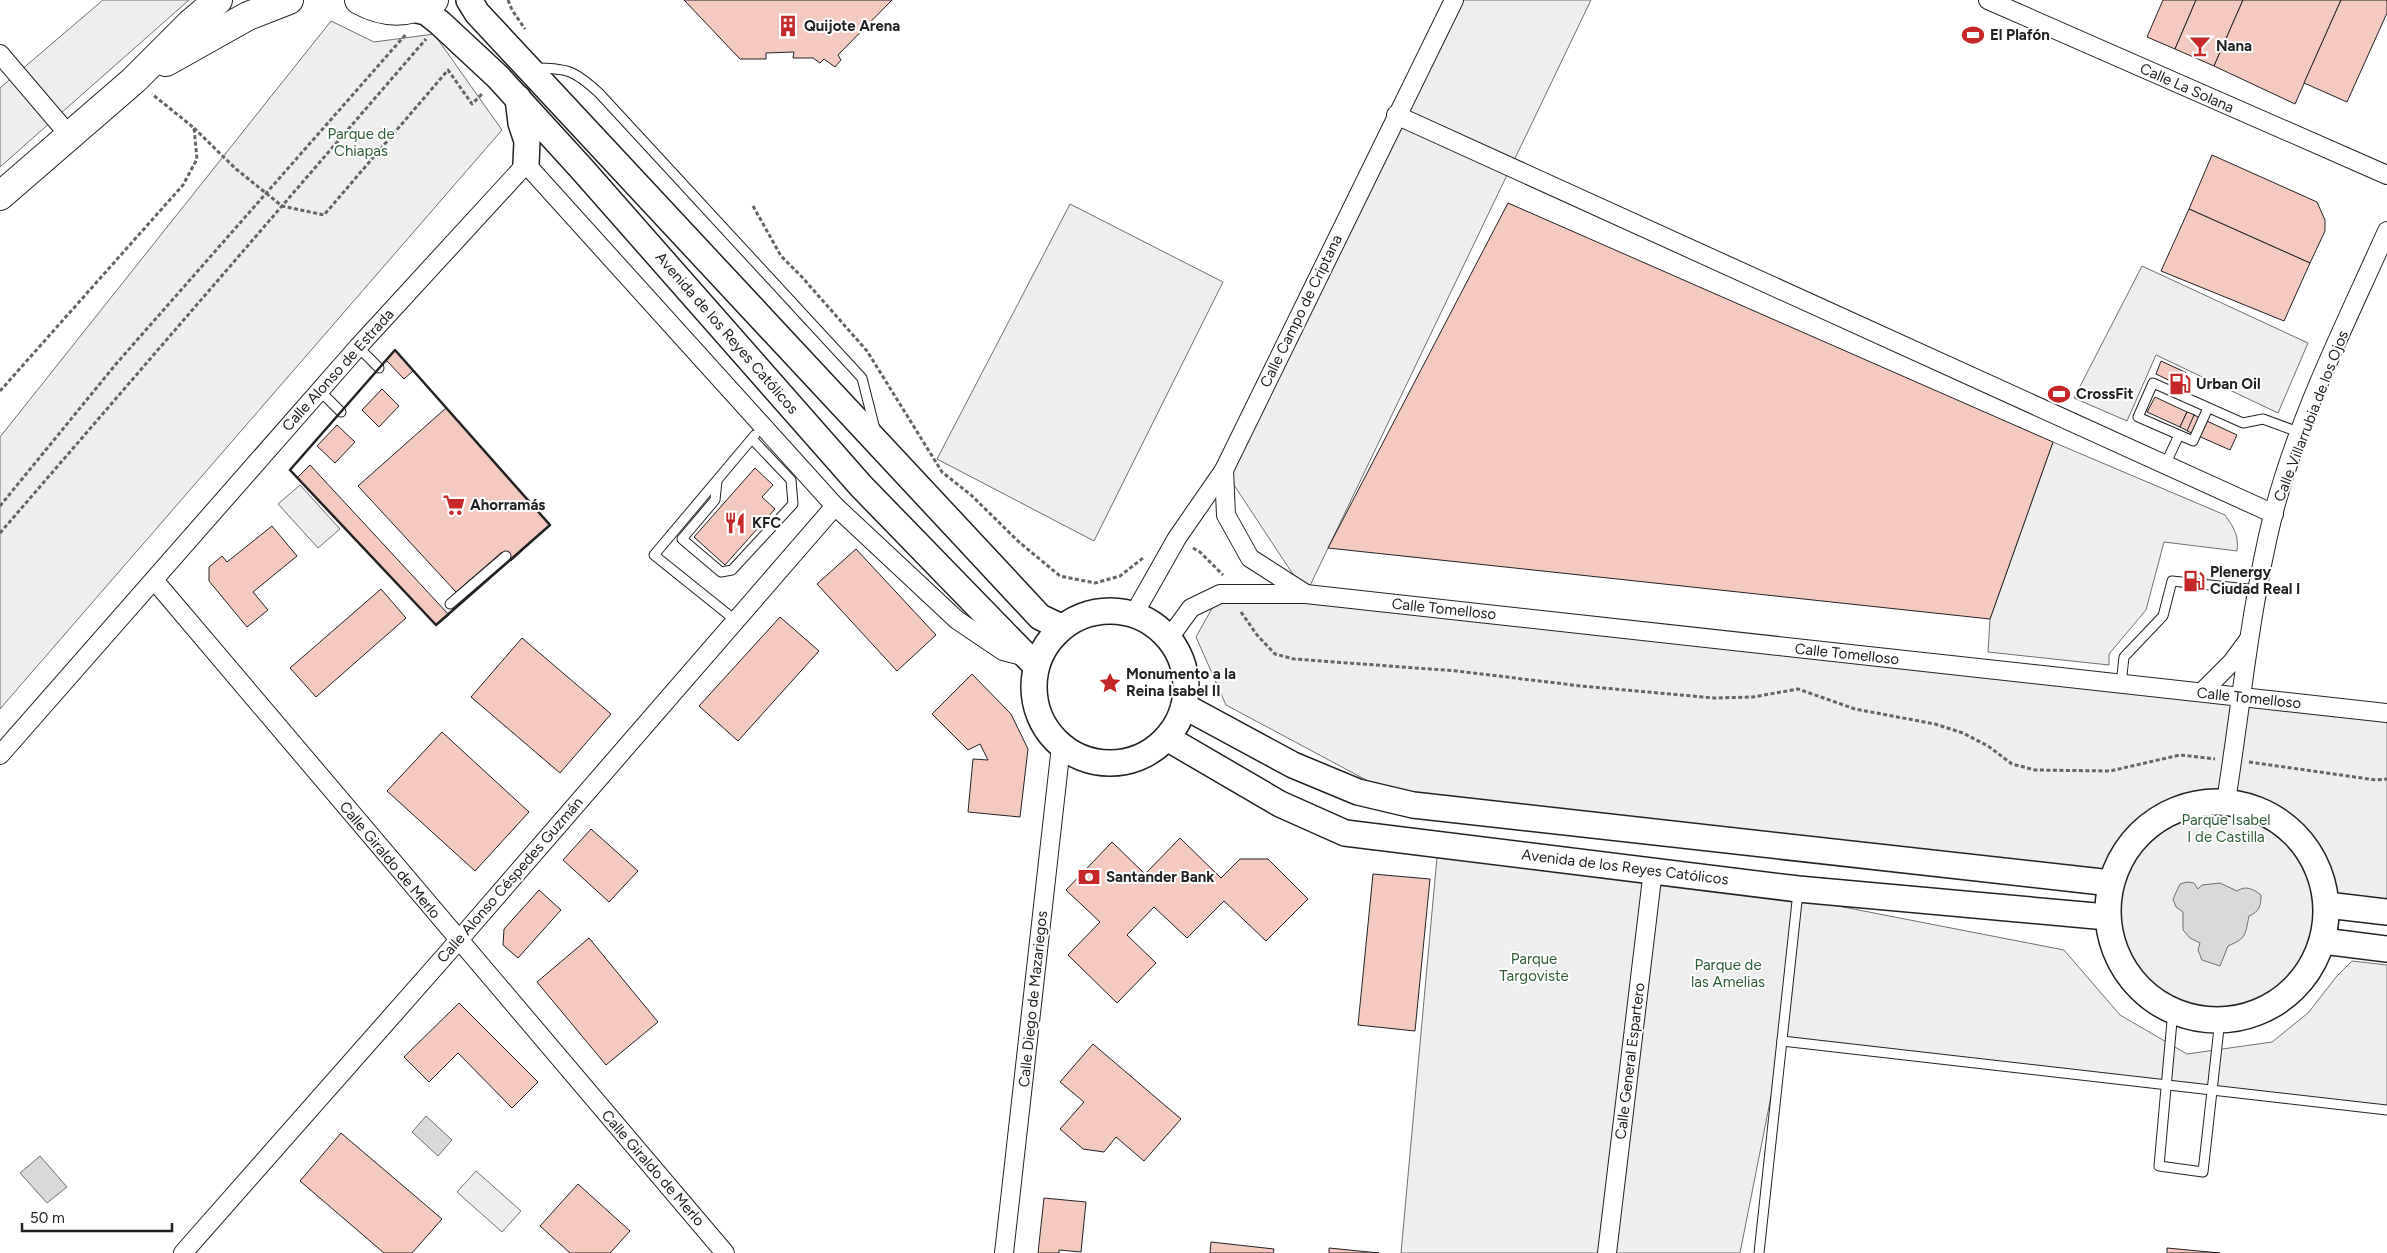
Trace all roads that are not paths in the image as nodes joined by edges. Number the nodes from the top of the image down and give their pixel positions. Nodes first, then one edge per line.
1 (218, 0) edge
2 (288, 0) edge
3 (359, 0) edge
4 (469, 0) edge
5 (1454, 0) edge
6 (1988, 0) edge
7 (428, 11) edge
8 (0, 54) edge
9 (523, 62) junction
10 (134, 80) junction
11 (518, 98) junction
12 (1396, 115) junction
13 (69, 135) junction
14 (526, 164) junction
15 (2387, 176) edge
16 (0, 196) edge
17 (2387, 231) edge
18 (358, 347) junction
19 (379, 368) dead end
20 (320, 390) junction
21 (2208, 408) junction
22 (341, 412) dead end
23 (764, 425) junction
24 (2301, 433) junction
25 (2179, 435) junction
26 (752, 439) junction
27 (879, 444) junction
28 (2166, 465) junction
29 (1224, 470) junction
30 (717, 481) junction
31 (835, 506) junction
32 (2274, 514) junction
33 (506, 556) dead end
34 (154, 580) junction
35 (2257, 590) junction
36 (1306, 594) junction
37 (450, 604) dead end
38 (1134, 614) junction
39 (735, 620) junction
40 (1061, 628) junction
41 (2251, 636) junction
42 (1169, 638) junction
43 (1032, 662) junction
44 (2121, 684) junction
45 (2202, 692) junction
46 (2243, 697) junction
47 (1184, 706) junction
48 (2387, 713) edge
49 (1167, 738) junction
50 (1061, 746) junction
51 (0, 755) edge
52 (2226, 802) junction
53 (1653, 870) junction
54 (2111, 882) junction
55 (1798, 889) junction
56 (2327, 906) junction
57 (2387, 912) edge
58 (2107, 917) junction
59 (458, 941) junction
60 (2323, 941) junction
61 (2387, 949) edge
62 (2173, 1010) junction
63 (2220, 1019) junction
64 (1782, 1041) junction
65 (2166, 1085) junction
66 (2212, 1091) junction
67 (2387, 1110) edge
68 (183, 1253) edge
69 (725, 1253) edge
70 (1004, 1253) edge
71 (1607, 1253) edge
72 (1758, 1253) edge

1 - 10 highway
2 - 10 highway
3 - 7 highway
4 - 9 main road
5 - 12 street, Calle Campo de Criptana
6 - 15 street, Calle La Solana
7 - 11 main road, Avenida de los Reyes Católicos
8 - 13 street
9 - 27 main road
9 - 27 lane
10 - 13 highway
11 - 14 main road
11 - 43 main road, Avenida de los Reyes Católicos
12 - 28 street
12 - 29 street, Calle Campo de Criptana
13 - 16 highway
14 - 18 street, Calle Alonso de Estrada
14 - 23 street
17 - 24 street, Calle Villarrubia de los Ojos
18 - 19 lane
18 - 20 street, Calle Alonso de Estrada
20 - 22 lane
20 - 34 street, Calle Alonso de Estrada
21 - 24 lane
21 - 25 lane
21 - 25 lane
23 - 26 lane
23 - 31 street
24 - 32 street, Calle Villarrubia de los Ojos
25 - 28 lane
26 - 30 lane
26 - 30 lane
27 - 40 main road
28 - 32 street
29 - 36 street, Calle Tomelloso
29 - 38 street, Calle Campo de Criptana
30 - 39 lane
31 - 39 street, Calle Alonso Céspedes Guzmán
31 - 43 street
32 - 35 street, Calle Villarrubia de los Ojos
33 - 37 lane
34 - 51 street, Calle Alonso de Estrada
34 - 59 street, Calle Giraldo de Merlo
35 - 41 street, Calle Villarrubia de los Ojos
35 - 44 lane
36 - 42 street, Calle Tomelloso
36 - 44 street, Calle Tomelloso
38 - 40 main road
38 - 42 main road
39 - 59 street, Calle Alonso Céspedes Guzmán
40 - 43 main road
41 - 45 street, Calle Villarrubia de los Ojos
41 - 46 street, Calle Villarrubia de los Ojos
42 - 47 main road
43 - 50 main road
44 - 45 street, Calle Tomelloso
45 - 46 street, Calle Tomelloso
46 - 48 street, Calle Tomelloso
46 - 52 street, Calle Villarrubia de los Ojos
47 - 49 main road
47 - 54 main road
49 - 50 main road
49 - 53 main road, Avenida de los Reyes Católicos
50 - 70 street, Calle Diego de Mazariegos
52 - 54 main road
52 - 56 main road
53 - 55 main road, Avenida de los Reyes Católicos
53 - 71 street, Calle General Espartero
54 - 58 main road
55 - 58 main road, Avenida de los Reyes Católicos
55 - 64 lane
56 - 57 main road
56 - 60 main road
58 - 62 main road
59 - 68 street, Calle Alonso Céspedes Guzmán
59 - 69 street, Calle Giraldo de Merlo
60 - 61 main road
60 - 63 main road
62 - 63 main road
62 - 65 lane
63 - 66 lane
64 - 65 lane
64 - 72 lane
65 - 66 lane
65 - 66 lane
66 - 67 lane

